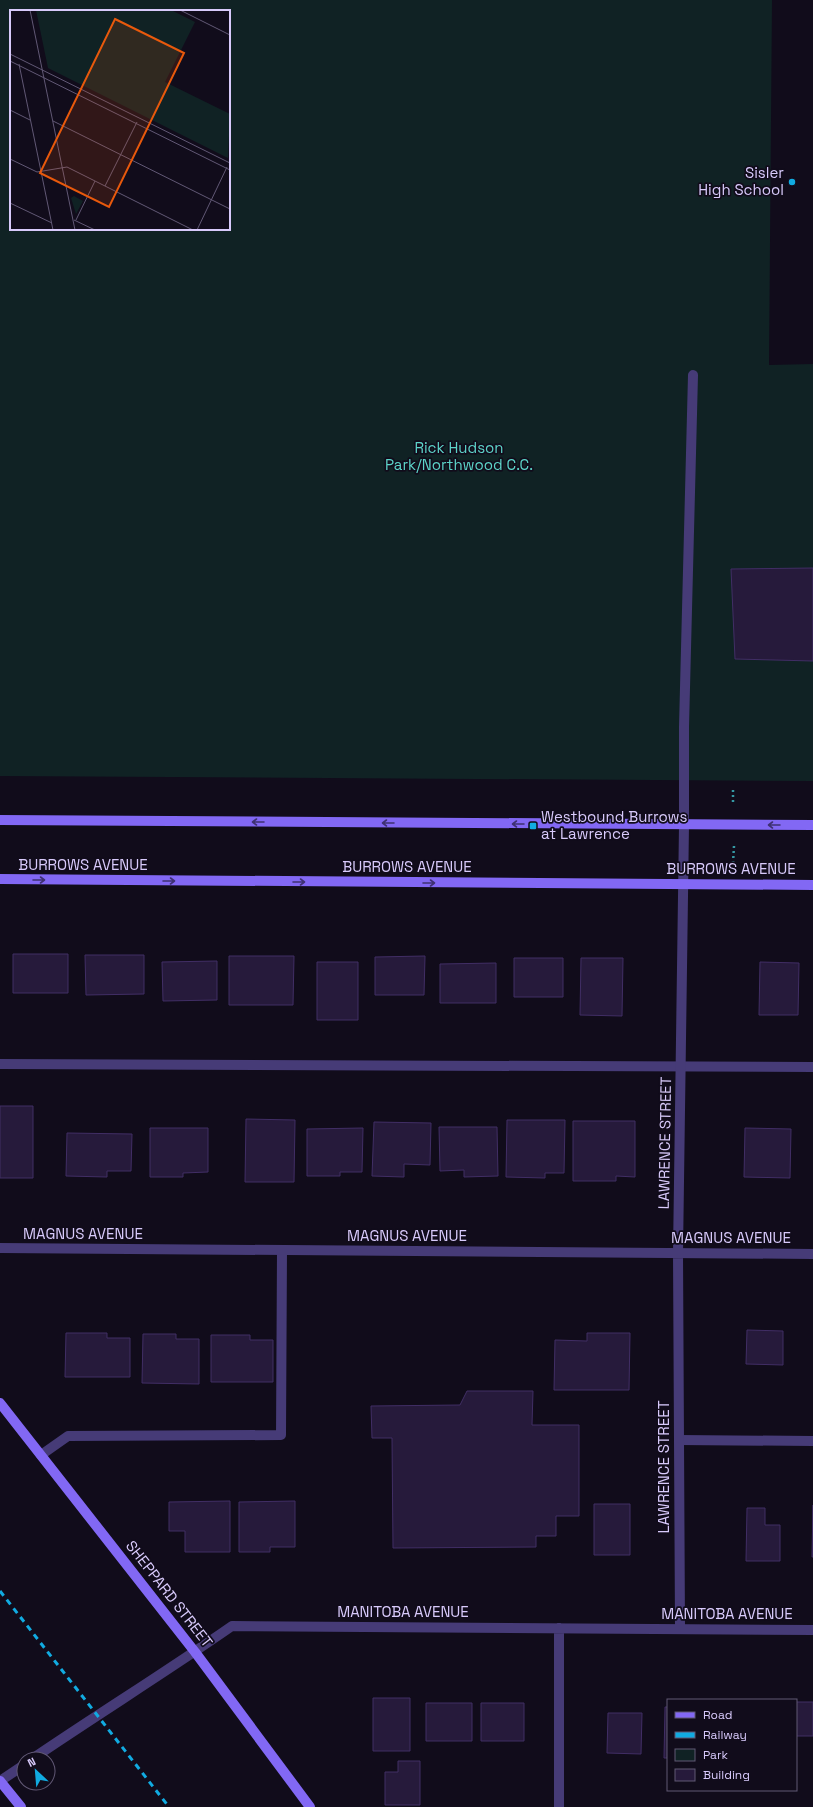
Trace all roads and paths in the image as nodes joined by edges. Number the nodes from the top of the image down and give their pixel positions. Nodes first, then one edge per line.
1 (694, 375) dead end
2 (733, 790) dead end
3 (733, 804) dead end
4 (0, 820) edge
5 (684, 825) junction
6 (813, 825) edge
7 (734, 844) dead end
8 (732, 866) dead end
9 (0, 879) edge
10 (684, 884) junction
11 (813, 885) edge
12 (0, 1064) edge
13 (681, 1066) junction
14 (813, 1067) edge
15 (0, 1248) edge
16 (282, 1250) junction
17 (678, 1253) junction
18 (813, 1254) edge
19 (0, 1403) edge
20 (679, 1440) junction
21 (813, 1441) edge
22 (41, 1456) junction
23 (559, 1628) junction
24 (680, 1628) junction
25 (813, 1630) edge
26 (195, 1652) junction
27 (44, 1751) edge
28 (16, 1770) edge
29 (0, 1781) edge
30 (21, 1807) edge
31 (310, 1807) edge
32 (559, 1807) edge

1 - 5 street, LAWRENCE STREET
2 - 3 path
5 -> 4 street
6 -> 5 street
5 - 10 street, LAWRENCE STREET
7 - 8 path
9 -> 10 street, BURROWS AVENUE
10 - 11 street, BURROWS AVENUE
10 - 13 street, LAWRENCE STREET
12 - 13 street
13 - 14 street
13 - 17 street, LAWRENCE STREET
15 - 16 street, MAGNUS AVENUE
16 - 17 street, MAGNUS AVENUE
16 - 22 street
17 - 18 street, MAGNUS AVENUE
17 - 20 street, LAWRENCE STREET
19 - 22 street, SHEPPARD STREET
20 - 21 street
20 - 24 street, LAWRENCE STREET
22 - 26 street, SHEPPARD STREET
23 - 24 street, MANITOBA AVENUE
23 - 26 street, MANITOBA AVENUE
23 - 32 street
24 - 25 street, MANITOBA AVENUE
26 - 27 street, MANITOBA AVENUE
26 - 31 street, SHEPPARD STREET
28 - 29 street
29 - 30 street

